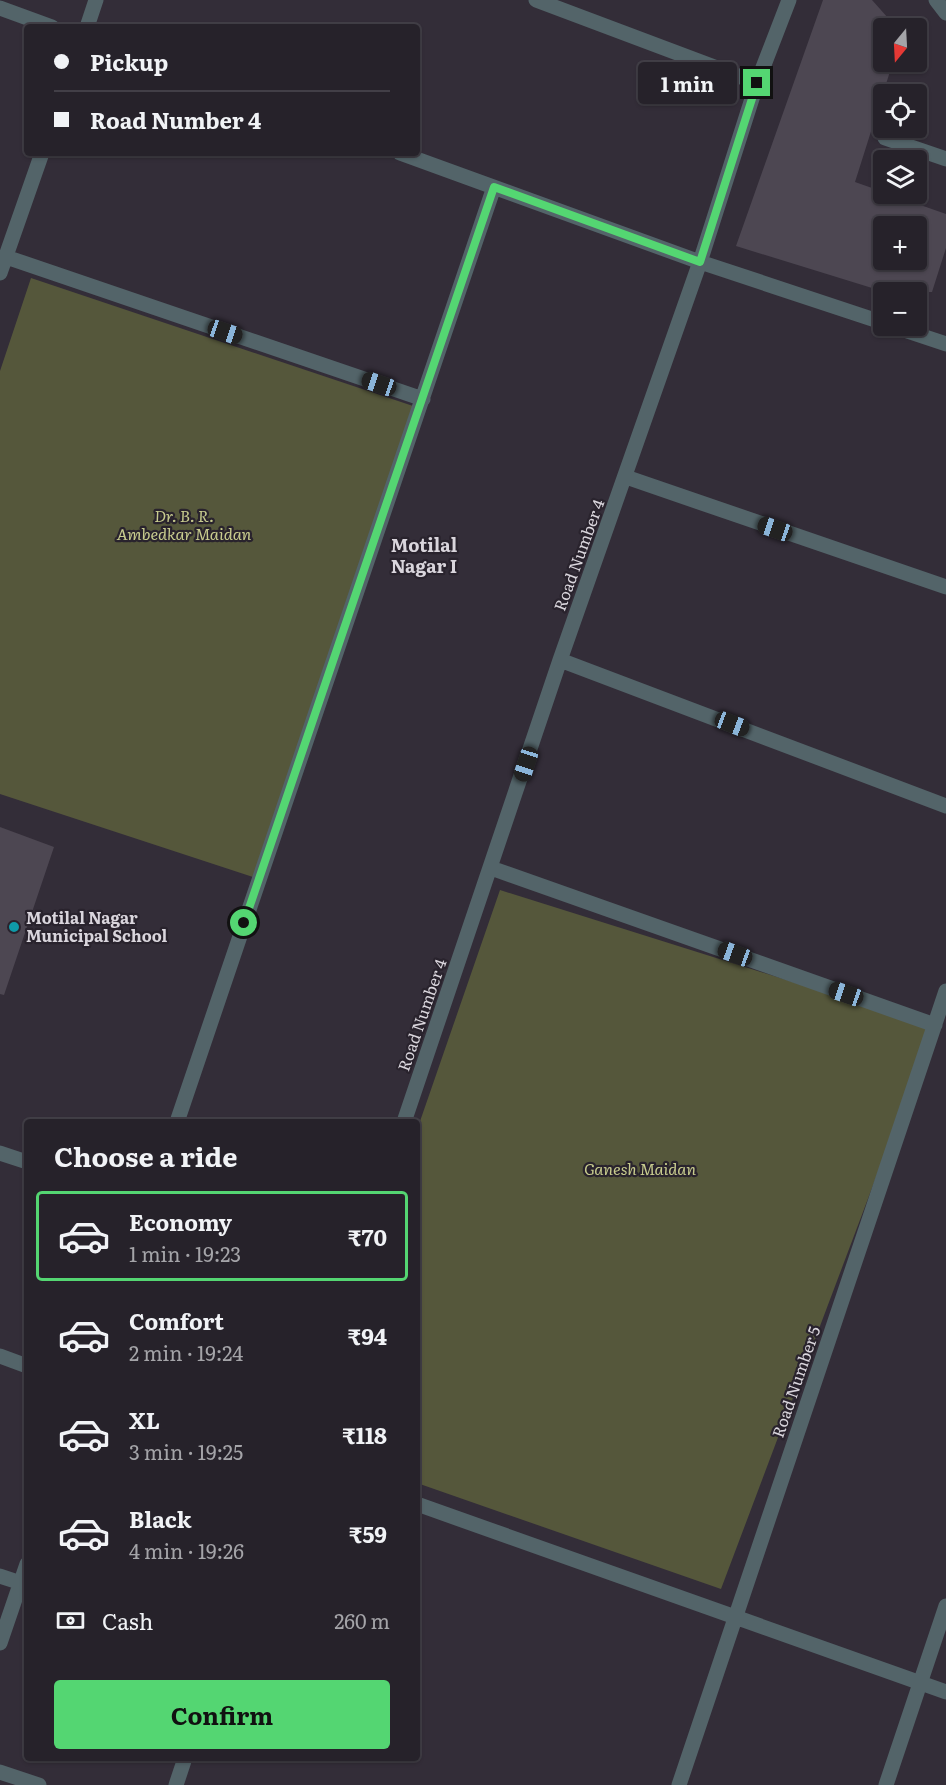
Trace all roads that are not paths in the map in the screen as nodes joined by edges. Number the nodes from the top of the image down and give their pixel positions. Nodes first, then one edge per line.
1 (96, 0) edge
2 (536, 0) edge
3 (789, 0) edge
4 (936, 0) edge
5 (0, 8) edge
6 (946, 13) edge
7 (44, 24) edge
8 (88, 24) edge
9 (757, 83) junction
10 (885, 138) dead end
11 (41, 156) edge
12 (408, 156) edge
13 (946, 159) edge
14 (494, 187) junction
15 (6, 257) junction
16 (700, 262) junction
17 (0, 273) edge
18 (873, 319) edge
19 (922, 336) edge
20 (946, 344) edge
21 (423, 399) junction
22 (626, 477) junction
23 (946, 587) edge
24 (560, 660) junction
25 (946, 806) edge
26 (491, 868) junction
27 (946, 992) edge
28 (935, 1025) junction
29 (178, 1119) edge
30 (405, 1119) edge
31 (0, 1153) edge
32 (24, 1161) edge
33 (0, 1356) edge
34 (24, 1365) edge
35 (420, 1505) edge
36 (24, 1574) edge
37 (0, 1576) edge
38 (21, 1583) junction
39 (946, 1606) edge
40 (735, 1617) junction
41 (0, 1643) edge
42 (919, 1683) junction
43 (946, 1692) edge
44 (184, 1761) edge
45 (0, 1772) edge
46 (39, 1785) edge
47 (176, 1785) edge
48 (679, 1785) edge
49 (886, 1785) edge

1 - 8 street
2 - 9 street
3 - 9 street, Road Number 4
4 - 6 street
5 - 7 street
9 - 16 street, Road Number 4
10 - 13 street
11 - 15 street
12 - 14 street
14 - 16 street
14 - 21 street
15 - 17 street
15 - 21 street
16 - 18 street
16 - 22 street, Road Number 4
19 - 20 street
21 - 29 street
22 - 23 street
22 - 24 street, Road Number 4
24 - 25 street
24 - 26 street, Road Number 4
26 - 28 street
26 - 30 street, Road Number 4
27 - 28 street, Road Number 5
28 - 40 street, Road Number 5
31 - 32 street
33 - 34 street
35 - 40 street
36 - 38 street
37 - 38 street
38 - 41 street
39 - 42 street
40 - 42 street
40 - 48 street, Road Number 5
42 - 43 street
42 - 49 street
44 - 47 street
45 - 46 street

